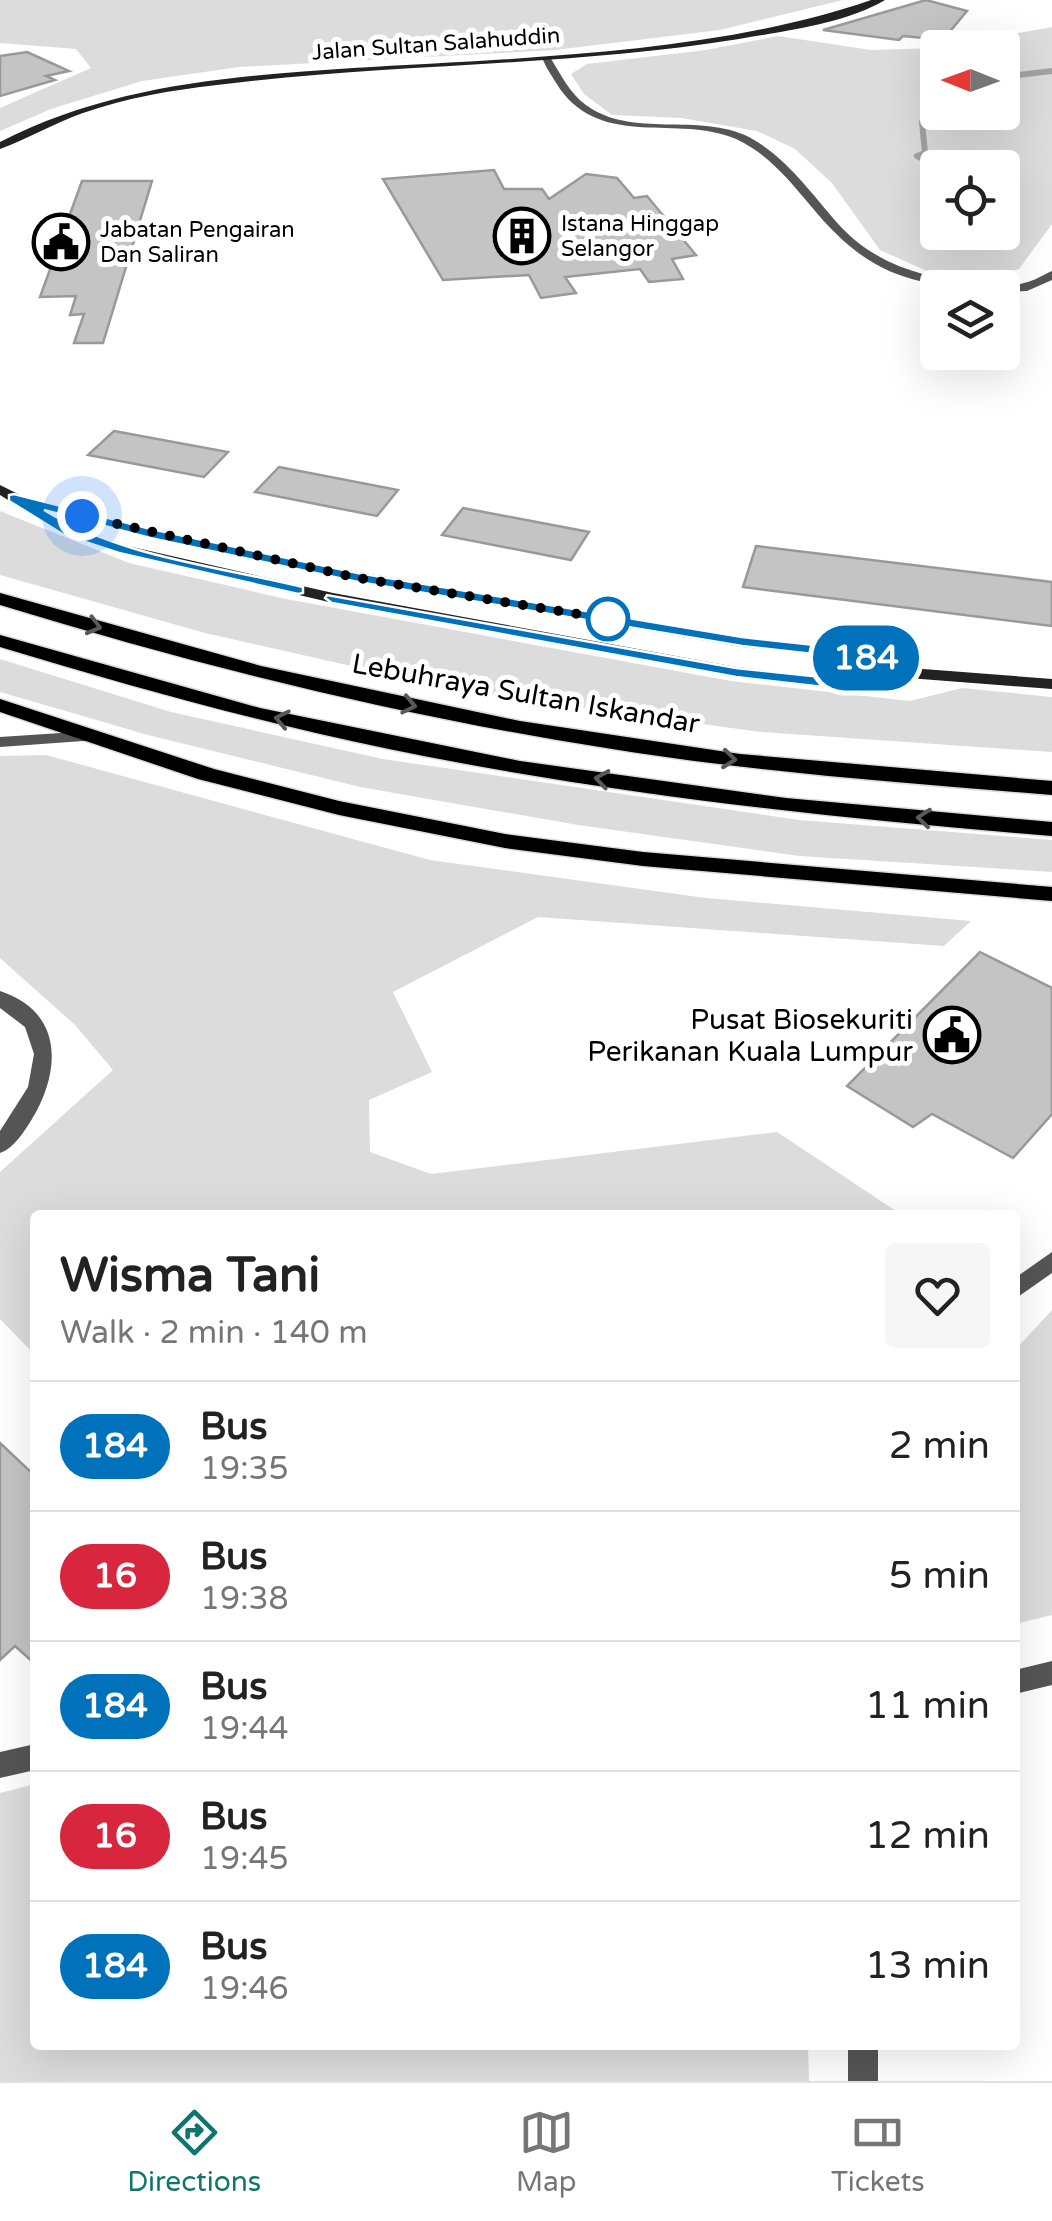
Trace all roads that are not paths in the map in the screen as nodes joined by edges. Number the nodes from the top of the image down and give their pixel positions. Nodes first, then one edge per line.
1 (880, 0) edge
2 (546, 59) junction
3 (0, 146) edge
4 (1052, 275) edge
5 (920, 278) edge
6 (1020, 287) edge
7 (7, 494) edge
8 (0, 599) edge
9 (0, 641) edge
10 (908, 673) junction
11 (1052, 684) edge
12 (0, 705) edge
13 (91, 736) junction
14 (0, 742) edge
15 (1052, 788) edge
16 (1052, 830) edge
17 (1052, 894) edge
18 (0, 998) edge
19 (0, 1145) edge
20 (1052, 1261) edge
21 (1020, 1286) edge
22 (1052, 1673) edge
23 (1020, 1681) edge
24 (30, 1759) edge
25 (0, 1765) edge
26 (862, 2050) edge
27 (863, 2081) edge

1 - 2 street, Jalan Sultan Salahuddin
2 - 3 street, Jalan Sultan Salahuddin
2 - 5 street
4 - 6 street
7 - 10 street
7 - 10 street
8 -> 15 main road, Lebuhraya Sultan Iskandar
16 -> 9 main road
10 - 11 street
12 - 13 main road
13 - 14 street
13 - 17 main road
18 - 19 street
20 - 21 street
22 - 23 street
24 - 25 street
26 - 27 street

